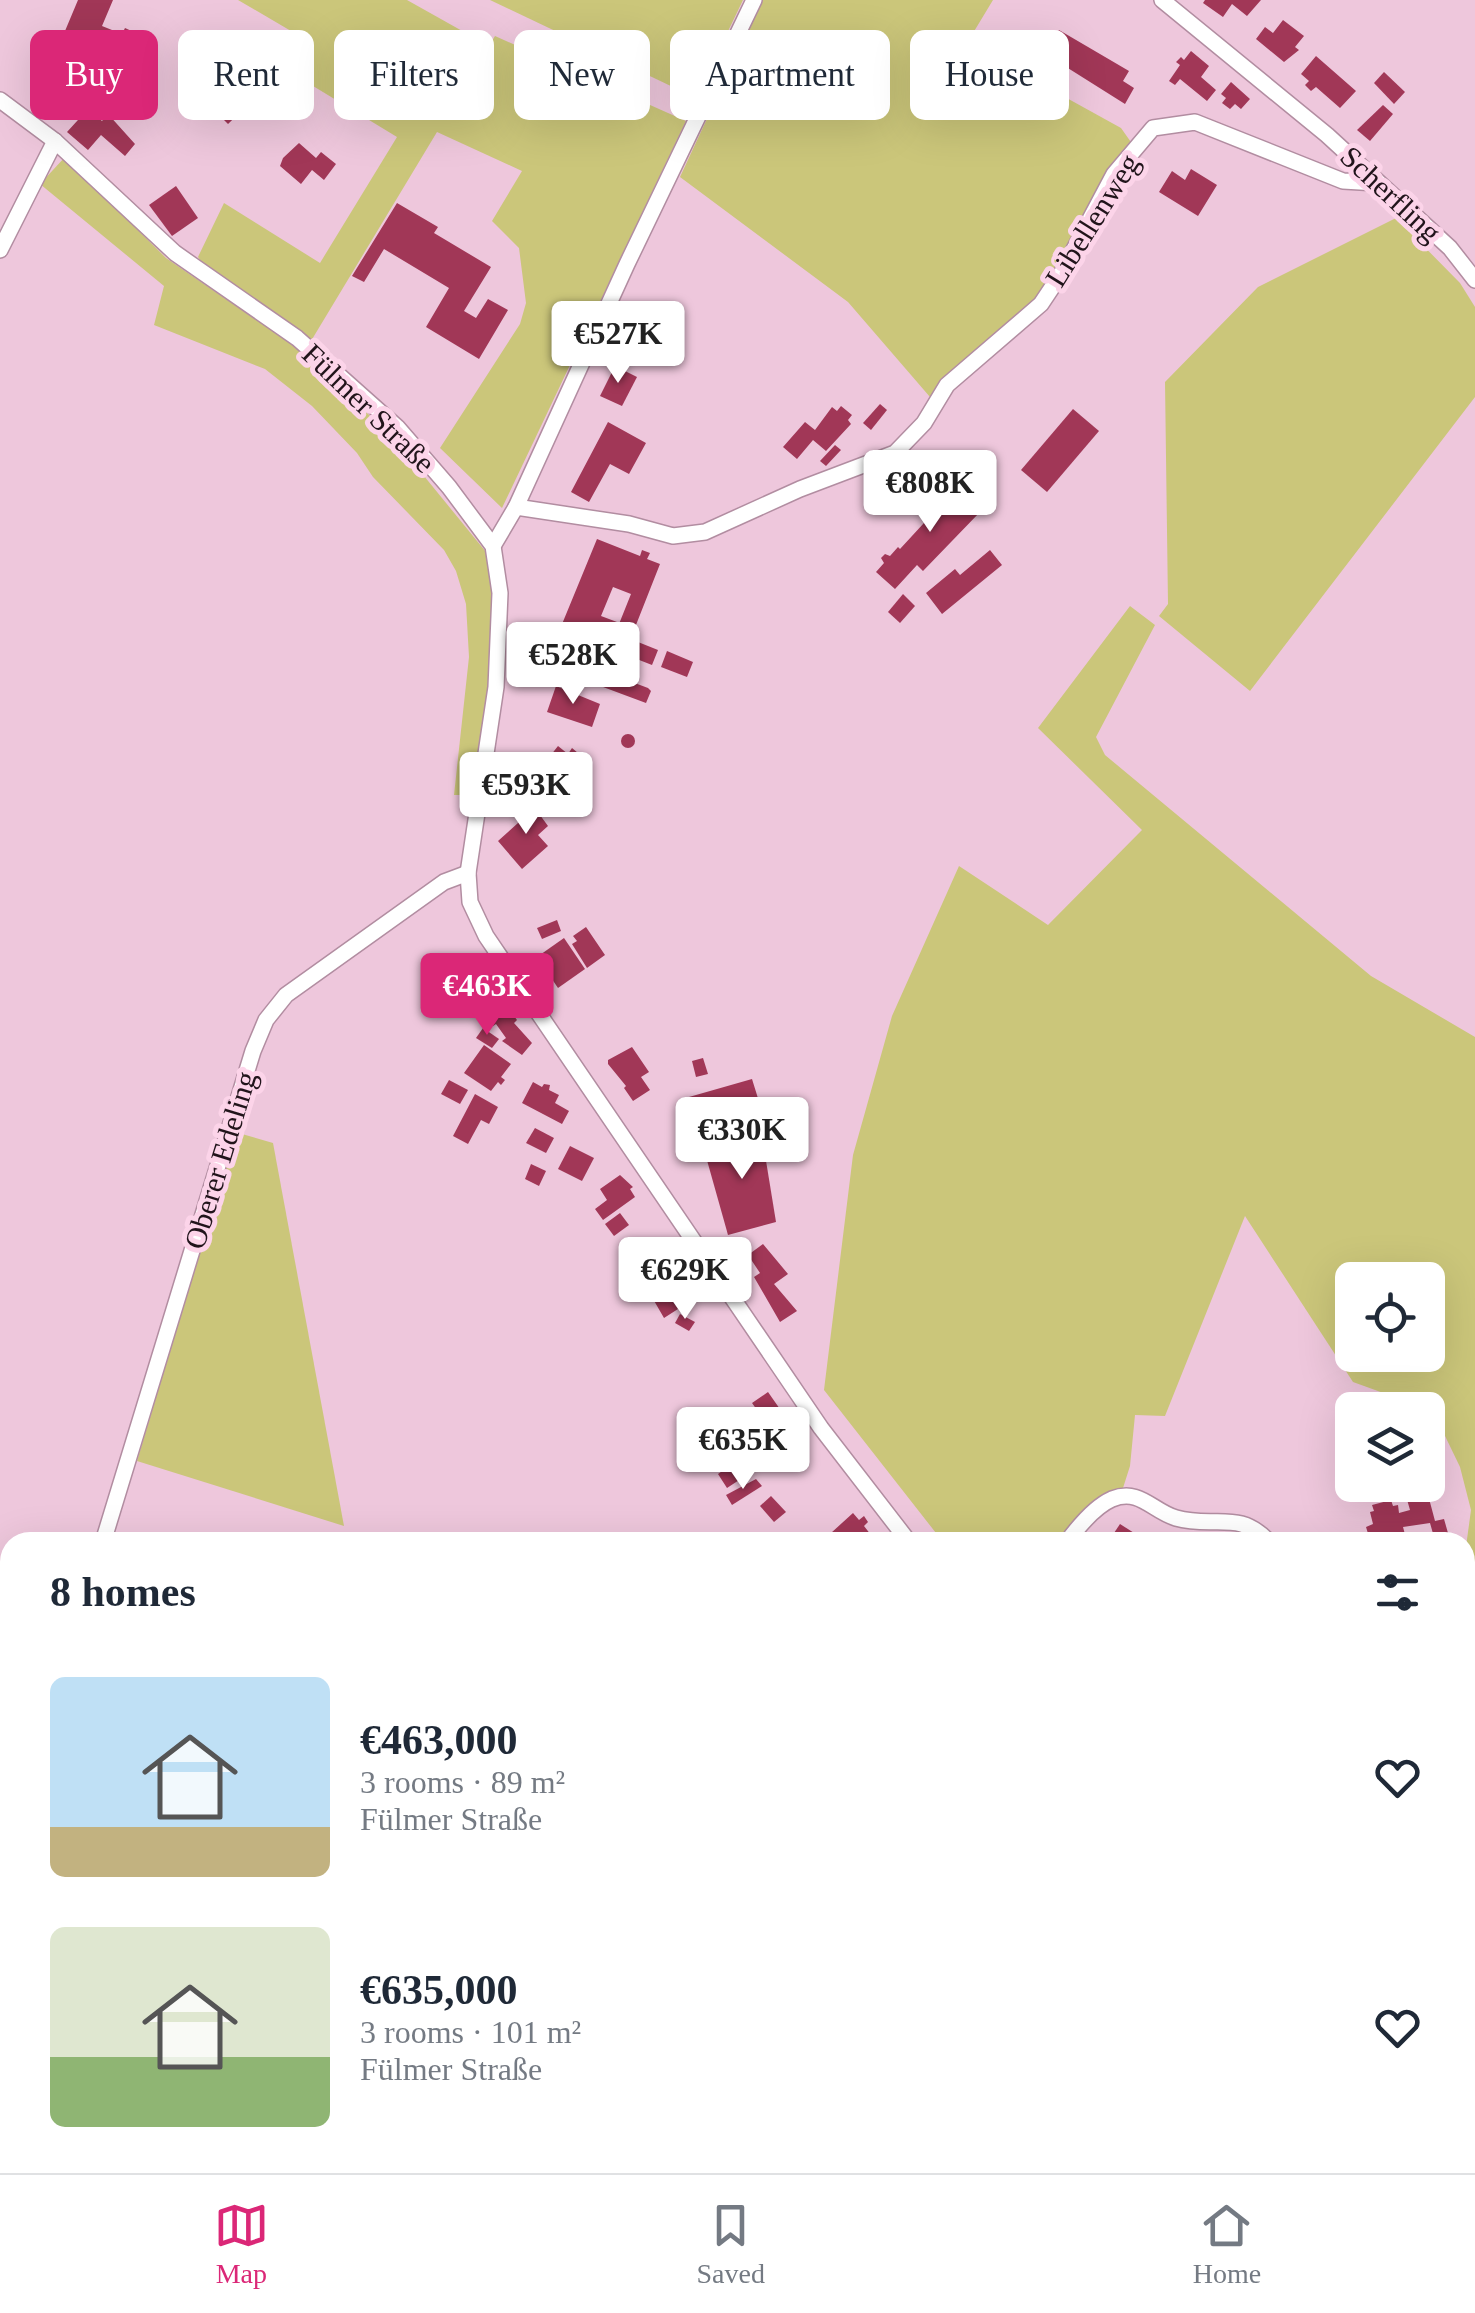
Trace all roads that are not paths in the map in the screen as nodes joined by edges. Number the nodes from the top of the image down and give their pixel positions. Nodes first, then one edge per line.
1 (754, 0) edge
2 (1162, 0) edge
3 (0, 100) edge
4 (55, 141) junction
5 (1377, 183) junction
6 (0, 250) edge
7 (1475, 280) edge
8 (516, 507) junction
9 (493, 546) junction
10 (468, 873) junction
11 (106, 1532) edge
12 (901, 1532) edge
13 (1076, 1532) edge
14 (1260, 1532) edge

1 - 8 street
2 - 5 street, Scherfling
3 - 4 street, Fülmer Straße
4 - 6 street
4 - 9 street, Fülmer Straße
5 - 7 street, Scherfling
5 - 8 street, Libellenweg
8 - 9 street
9 - 10 street, Fülmer Straße
10 - 11 street, Oberer Edeling
10 - 12 street, Fülmer Straße
13 - 14 street

